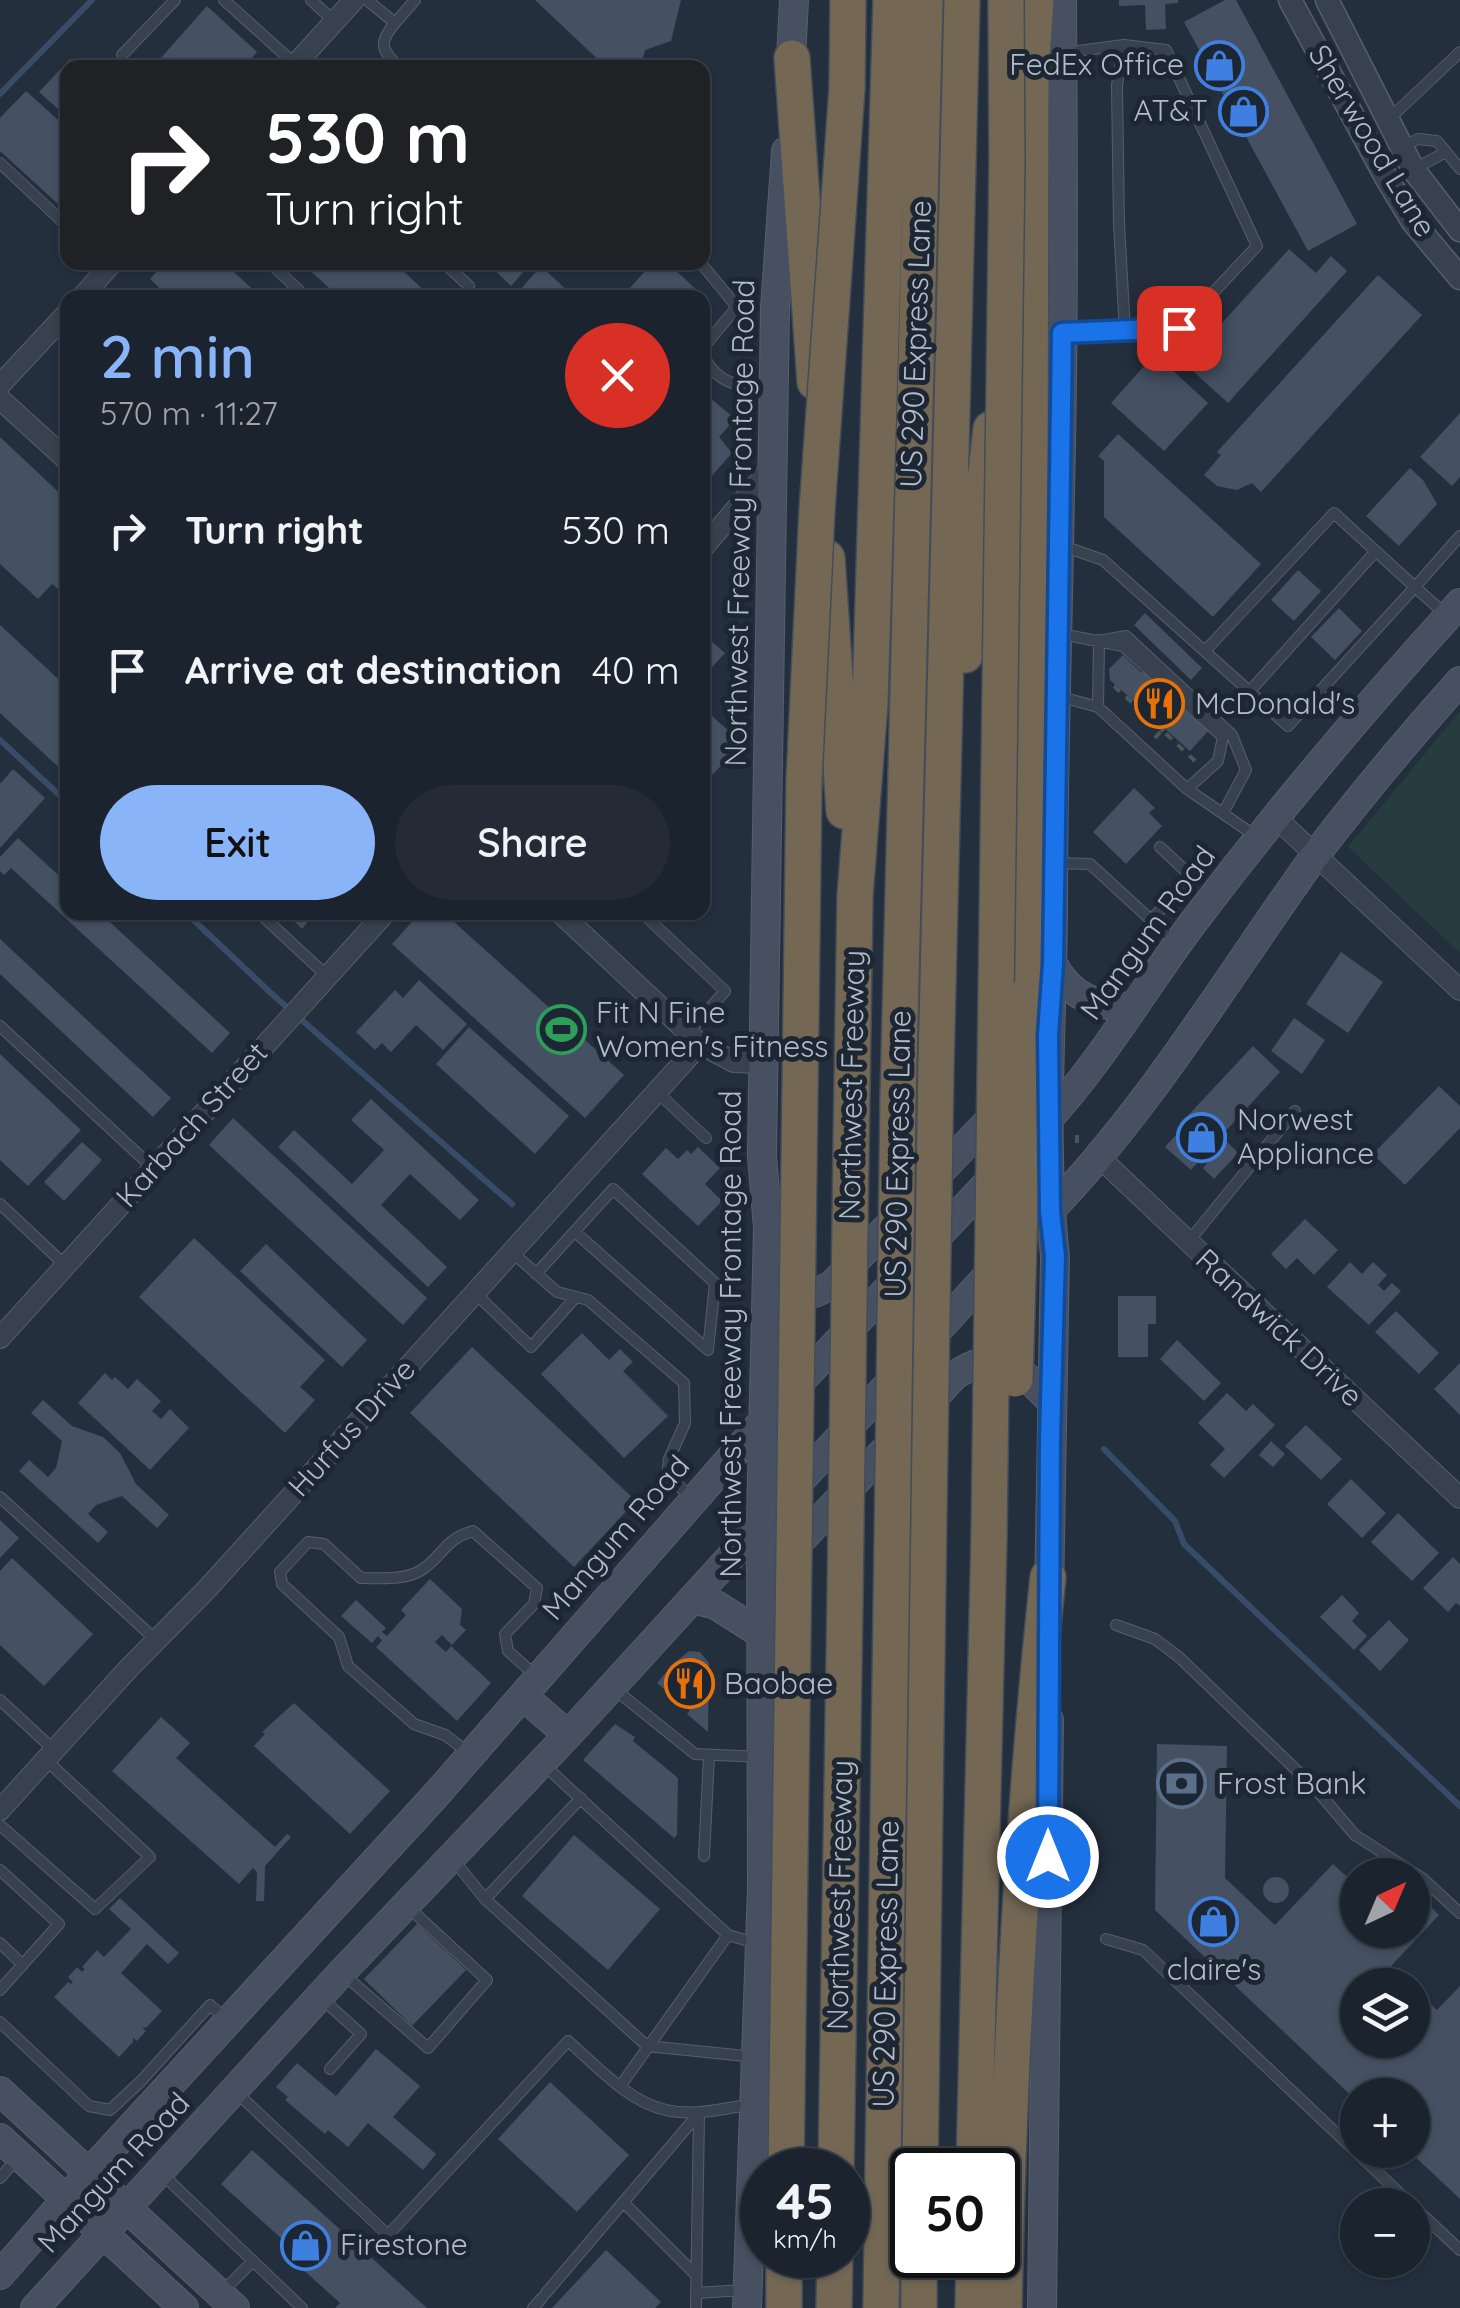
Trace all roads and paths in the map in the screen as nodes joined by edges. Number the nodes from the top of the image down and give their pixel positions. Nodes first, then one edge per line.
1 (176, 0) edge
2 (224, 0) edge
3 (311, 0) edge
4 (354, 0) edge
5 (367, 0) edge
6 (415, 0) edge
7 (794, 0) edge
8 (848, 0) edge
9 (891, 0) edge
10 (925, 0) edge
11 (962, 0) edge
12 (1006, 0) edge
13 (1036, 0) edge
14 (1062, 0) edge
15 (1290, 0) edge
16 (1328, 0) edge
17 (334, 22) junction
18 (395, 22) junction
19 (1124, 45) junction
20 (1460, 52) edge
21 (1062, 53) junction
22 (122, 54) dead end
23 (792, 58) junction
24 (288, 60) edge
25 (299, 60) edge
26 (391, 60) edge
27 (1031, 78) junction
28 (1388, 121) junction
29 (1402, 148) junction
30 (1446, 152) junction
31 (0, 163) edge
32 (1413, 169) junction
33 (1460, 170) edge
34 (60, 219) edge
35 (1457, 220) edge
36 (104, 270) edge
37 (277, 270) edge
38 (452, 270) edge
39 (707, 270) edge
40 (1460, 278) edge
41 (469, 286) dead end
42 (88, 290) edge
43 (299, 290) edge
44 (60, 321) edge
45 (1125, 332) junction
46 (1062, 333) junction
47 (710, 340) edge
48 (710, 365) edge
49 (0, 385) edge
50 (774, 389) junction
51 (0, 399) edge
52 (60, 454) edge
53 (772, 467) junction
54 (710, 535) edge
55 (1460, 536) edge
56 (1059, 545) junction
57 (1376, 552) junction
58 (1415, 587) junction
59 (1456, 616) edge
60 (1056, 633) junction
61 (1098, 640) junction
62 (1205, 651) junction
63 (1106, 678) dead end
64 (1460, 681) edge
65 (1250, 691) junction
66 (1055, 696) junction
67 (1098, 707) junction
68 (942, 743) junction
69 (1198, 764) dead end
70 (1187, 789) junction
71 (1222, 813) junction
72 (1266, 826) junction
73 (1160, 847) dead end
74 (1316, 855) junction
75 (1053, 863) junction
76 (1191, 876) junction
77 (855, 896) junction
78 (1213, 896) junction
79 (267, 920) edge
80 (379, 920) edge
81 (568, 920) edge
82 (650, 920) edge
83 (1151, 920) junction
84 (1177, 944) junction
85 (1053, 964) junction
86 (327, 976) junction
87 (1460, 990) edge
88 (1134, 1007) junction
89 (0, 1026) edge
90 (1048, 1035) junction
91 (694, 1038) junction
92 (764, 1064) junction
93 (656, 1092) junction
94 (1295, 1111) dead end
95 (1048, 1119) junction
96 (706, 1138) dead end
97 (1098, 1157) junction
98 (154, 1169) junction
99 (2, 1210) edge
100 (1050, 1211) junction
101 (768, 1228) junction
102 (575, 1232) junction
103 (1189, 1242) junction
104 (511, 1252) junction
105 (66, 1266) junction
106 (536, 1274) junction
107 (474, 1293) junction
108 (576, 1297) junction
109 (0, 1338) edge
110 (1050, 1400) junction
111 (764, 1420) junction
112 (727, 1480) dead end
113 (0, 1497) edge
114 (1460, 1498) edge
115 (694, 1499) junction
116 (747, 1524) junction
117 (1048, 1576) junction
118 (692, 1598) junction
119 (763, 1601) junction
120 (1116, 1626) dead end
121 (763, 1635) junction
122 (157, 1640) junction
123 (530, 1687) junction
124 (612, 1687) junction
125 (0, 1700) edge
126 (568, 1735) junction
127 (50, 1755) junction
128 (471, 1755) junction
129 (708, 1756) junction
130 (762, 1758) junction
131 (542, 1763) junction
132 (580, 1798) junction
133 (0, 1810) edge
134 (0, 1825) edge
135 (704, 1856) dead end
136 (451, 1858) junction
137 (0, 1870) edge
138 (486, 1899) junction
139 (406, 1905) junction
140 (1460, 1913) edge
141 (728, 1935) junction
142 (305, 1940) junction
143 (1106, 1940) dead end
144 (0, 1943) edge
145 (760, 1944) junction
146 (23, 1964) junction
147 (342, 1972) junction
148 (0, 1990) edge
149 (319, 1996) junction
150 (0, 2022) edge
151 (230, 2022) junction
152 (647, 2046) junction
153 (756, 2058) junction
154 (330, 2069) dead end
155 (621, 2085) junction
156 (0, 2091) edge
157 (234, 2091) junction
158 (754, 2104) junction
159 (700, 2112) junction
160 (975, 2112) junction
161 (10, 2147) edge
162 (786, 2148) edge
163 (836, 2148) edge
164 (920, 2148) edge
165 (974, 2148) edge
166 (160, 2172) junction
167 (88, 2174) junction
168 (0, 2178) edge
169 (1394, 2188) edge
170 (66, 2199) junction
171 (623, 2202) junction
172 (127, 2210) junction
173 (1430, 2222) edge
174 (103, 2234) junction
175 (1460, 2250) edge
176 (254, 2261) junction
177 (696, 2275) junction
178 (0, 2276) edge
179 (784, 2278) edge
180 (835, 2278) edge
181 (919, 2278) edge
182 (974, 2278) edge
183 (696, 2293) junction
184 (747, 2299) edge
185 (227, 2301) edge
186 (35, 2308) edge
187 (184, 2308) edge
188 (302, 2308) edge
189 (532, 2308) edge
190 (696, 2308) edge
191 (784, 2308) edge
192 (834, 2308) edge
193 (881, 2308) edge
194 (918, 2308) edge
195 (973, 2308) edge
196 (1004, 2308) edge
197 (1042, 2308) edge

1 - 22 lane
2 - 24 lane
3 - 17 lane
4 - 17 street
5 - 18 lane
6 - 18 lane
7 - 23 main road, Northwest Freeway Frontage Road
8 - 162 highway, bridge
9 - 77 highway, Northwest Freeway
10 - 193 highway, US 290 Express Lane, bridge
11 - 68 highway
12 - 160 highway, bridge
13 - 27 highway
14 - 21 main road
15 - 40 street, Sherwood Lane
16 - 28 street, Sherwood Lane
17 - 25 street
18 - 26 lane
19 - 21 lane
19 - 45 lane
19 - 45 lane
20 - 28 lane
21 - 46 main road
23 - 50 main road, Northwest Freeway Frontage Road
23 - 77 highway
27 - 68 highway
27 - 160 highway, bridge
28 - 29 street, Sherwood Lane
29 - 30 lane
29 - 32 street, Sherwood Lane
30 - 32 lane
30 - 33 lane
31 - 34 lane
32 - 35 street, Sherwood Lane
36 - 42 street
37 - 43 lane
38 - 41 lane
39 - 47 lane
44 - 49 street
45 - 46 lane
46 - 56 main road
48 - 50 lane
50 - 53 main road, Northwest Freeway Frontage Road
51 - 52 street
53 - 54 street
53 - 92 main road, Northwest Freeway Frontage Road
55 - 58 lane
56 - 60 main road
56 - 62 lane
57 - 58 lane
57 - 62 lane
57 - 65 lane
58 - 59 lane
58 - 65 lane
59 - 72 main road, Mangum Road
60 - 61 lane
60 - 66 main road
61 - 67 lane
61 - 70 lane
61 - 71 lane
62 - 65 lane
63 - 69 path
64 - 74 main road, Mangum Road
66 - 67 lane
66 - 75 main road
67 - 70 lane
68 - 164 highway, bridge
70 - 71 lane
71 - 72 lane
72 - 74 street
72 - 78 main road, Mangum Road
73 - 76 lane
74 - 87 street
74 - 97 main road, Mangum Road
75 - 83 lane
75 - 85 main road
76 - 78 lane
76 - 83 lane
77 - 163 highway, Northwest Freeway, bridge
78 - 84 main road, Mangum Road
79 - 86 lane
80 - 86 street, Karbach Street
81 - 91 street
82 - 91 lane
83 - 84 lane
84 - 88 main road, Mangum Road
85 - 88 main road
85 - 90 main road
86 - 98 street, Karbach Street
88 - 95 main road, Mangum Road
89 - 98 lane
90 - 95 main road
90 - 101 main road
91 - 92 street
91 - 93 street, Hurfus Drive
92 - 101 main road, Northwest Freeway Frontage Road
93 - 96 lane
93 - 104 street, Hurfus Drive
94 - 103 lane
95 - 100 main road
95 - 111 main road, Mangum Road
97 - 100 main road, Mangum Road
97 - 103 street, Randwick Drive
98 - 105 street, Karbach Street
99 - 105 lane
100 - 110 main road
100 - 116 main road, Mangum Road
101 - 111 main road, Northwest Freeway Frontage Road
102 - 102 lane
102 - 106 lane
103 - 114 street, Randwick Drive
104 - 106 lane
104 - 107 street, Hurfus Drive
105 - 109 street, Karbach Street
106 - 108 lane
107 - 108 lane
107 - 122 street, Hurfus Drive
108 - 115 lane
110 - 117 main road
110 - 119 main road
111 - 115 main road, Mangum Road
111 - 116 main road, Northwest Freeway Frontage Road
112 - 116 path
113 - 122 lane
115 - 123 main road, Mangum Road
116 - 118 main road, Mangum Road
116 - 119 main road, Northwest Freeway Frontage Road
117 - 196 highway
117 - 197 main road
118 - 121 main road
118 - 124 main road, Mangum Road
119 - 121 main road, Northwest Freeway Frontage Road
120 - 140 lane
121 - 130 main road, Northwest Freeway Frontage Road
122 - 127 street, Hurfus Drive
123 - 126 main road
123 - 128 main road, Mangum Road
123 - 128 lane
124 - 126 main road, Mangum Road
124 - 129 lane
125 - 127 lane
126 - 131 main road, Mangum Road
127 - 133 street, Hurfus Drive
127 - 134 lane
128 - 142 main road, Mangum Road
129 - 130 lane
129 - 135 lane
130 - 145 main road, Northwest Freeway Frontage Road
131 - 132 lane
131 - 136 main road, Mangum Road
132 - 138 lane
132 - 141 lane
136 - 138 lane
136 - 139 main road, Mangum Road
137 - 146 lane
138 - 152 lane
139 - 147 main road, Mangum Road
139 - 147 lane
141 - 145 lane
141 - 152 lane
142 - 147 main road
142 - 151 main road, Mangum Road
143 - 169 lane
144 - 146 lane
145 - 153 main road, Northwest Freeway Frontage Road
146 - 148 lane
147 - 149 main road, Mangum Road
149 - 154 lane
149 - 157 main road, Mangum Road
150 - 151 lane
151 - 167 main road, Mangum Road
152 - 153 lane
152 - 155 lane
153 - 158 main road, Northwest Freeway Frontage Road
155 - 157 lane
155 - 159 lane
156 - 167 main road
157 - 166 main road, Mangum Road
158 - 159 lane
158 - 184 main road, Northwest Freeway Frontage Road
159 - 171 lane
159 - 177 lane
160 - 165 highway
161 - 168 lane
161 - 170 main road
166 - 172 main road, Mangum Road
166 - 176 lane
167 - 170 main road, Mangum Road
167 - 172 main road
170 - 174 main road
170 - 178 main road, Mangum Road
171 - 177 lane
171 - 189 lane
172 - 174 main road, Mangum Road
172 - 185 main road
173 - 175 lane
174 - 186 main road, Mangum Road
174 - 187 main road
176 - 185 lane
176 - 188 lane
177 - 183 lane
179 - 191 highway
180 - 192 highway
181 - 194 highway
182 - 195 highway
183 - 184 lane
183 - 190 lane

